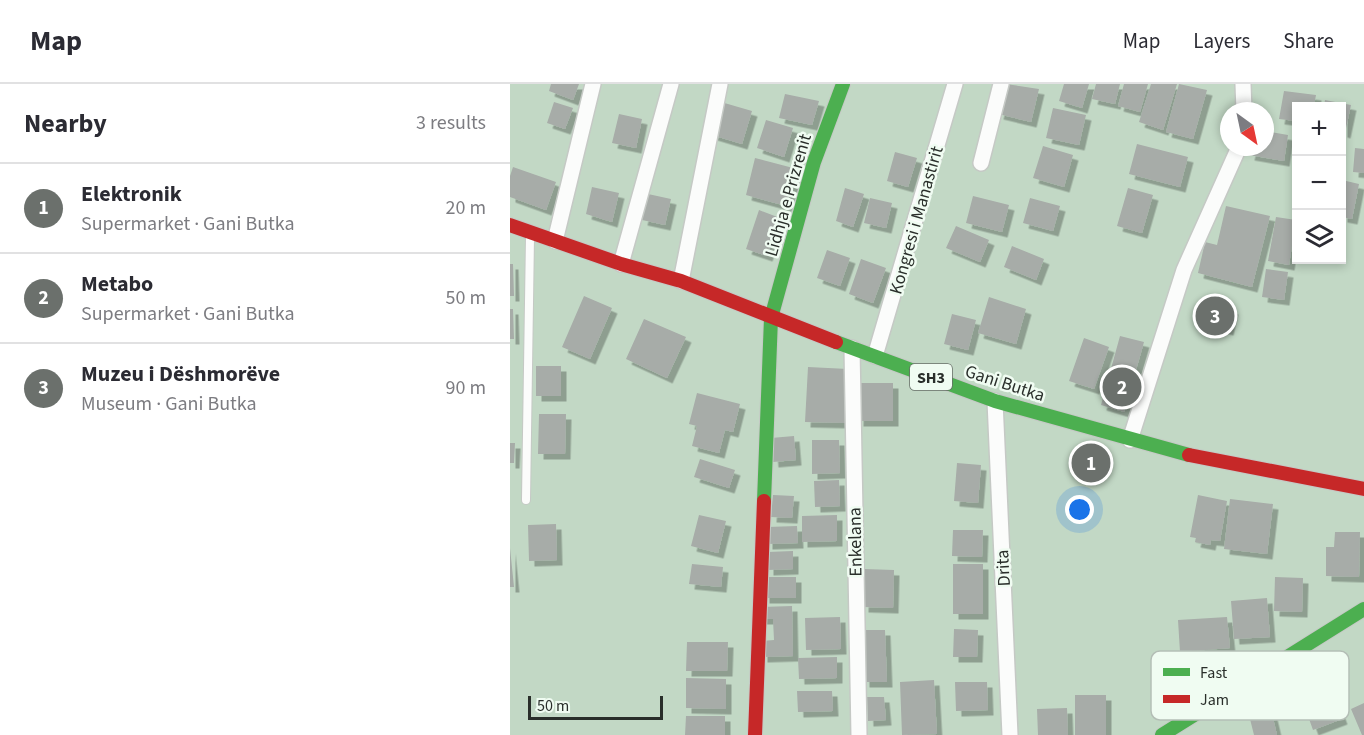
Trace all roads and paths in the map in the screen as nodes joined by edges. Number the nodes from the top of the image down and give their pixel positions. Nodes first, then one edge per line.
1 (593, 84) edge
2 (671, 84) edge
3 (720, 84) edge
4 (843, 84) edge
5 (955, 84) edge
6 (1001, 84) edge
7 (1243, 84) edge
8 (1244, 102) edge
9 (1235, 156) edge
10 (981, 164) dead end
11 (510, 225) edge
12 (530, 232) junction
13 (555, 241) junction
14 (621, 264) junction
15 (681, 281) junction
16 (771, 318) junction
17 (852, 348) junction
18 (875, 356) junction
19 (995, 400) junction
20 (1130, 440) junction
21 (1364, 489) edge
22 (526, 500) dead end
23 (1364, 609) edge
24 (1297, 651) edge
25 (1186, 720) edge
26 (755, 735) edge
27 (859, 735) edge
28 (1010, 735) edge
29 (1162, 735) edge

1 - 13 street
2 - 14 street
3 - 15 street
4 - 16 main road, Lidhja e Prizrenit
5 - 18 street, Kongresi i Manastirit
6 - 10 street
7 - 8 street
9 - 20 street
11 - 12 main road, Gani Butka / SH3
12 - 13 main road, Gani Butka / SH3
12 - 22 lane
13 - 14 main road, Gani Butka / SH3
14 - 15 main road, Gani Butka / SH3
15 - 16 main road, Gani Butka / SH3
16 - 17 main road, Gani Butka / SH3
16 - 26 main road, Lidhja e Prizrenit
17 - 18 main road, Gani Butka / SH3
17 - 27 street, Enkelana
18 - 19 main road, Gani Butka / SH3
19 - 20 main road, Gani Butka / SH3
19 - 28 street, Drita
20 - 21 main road, Gani Butka / SH3
23 - 24 main road
25 - 29 main road

